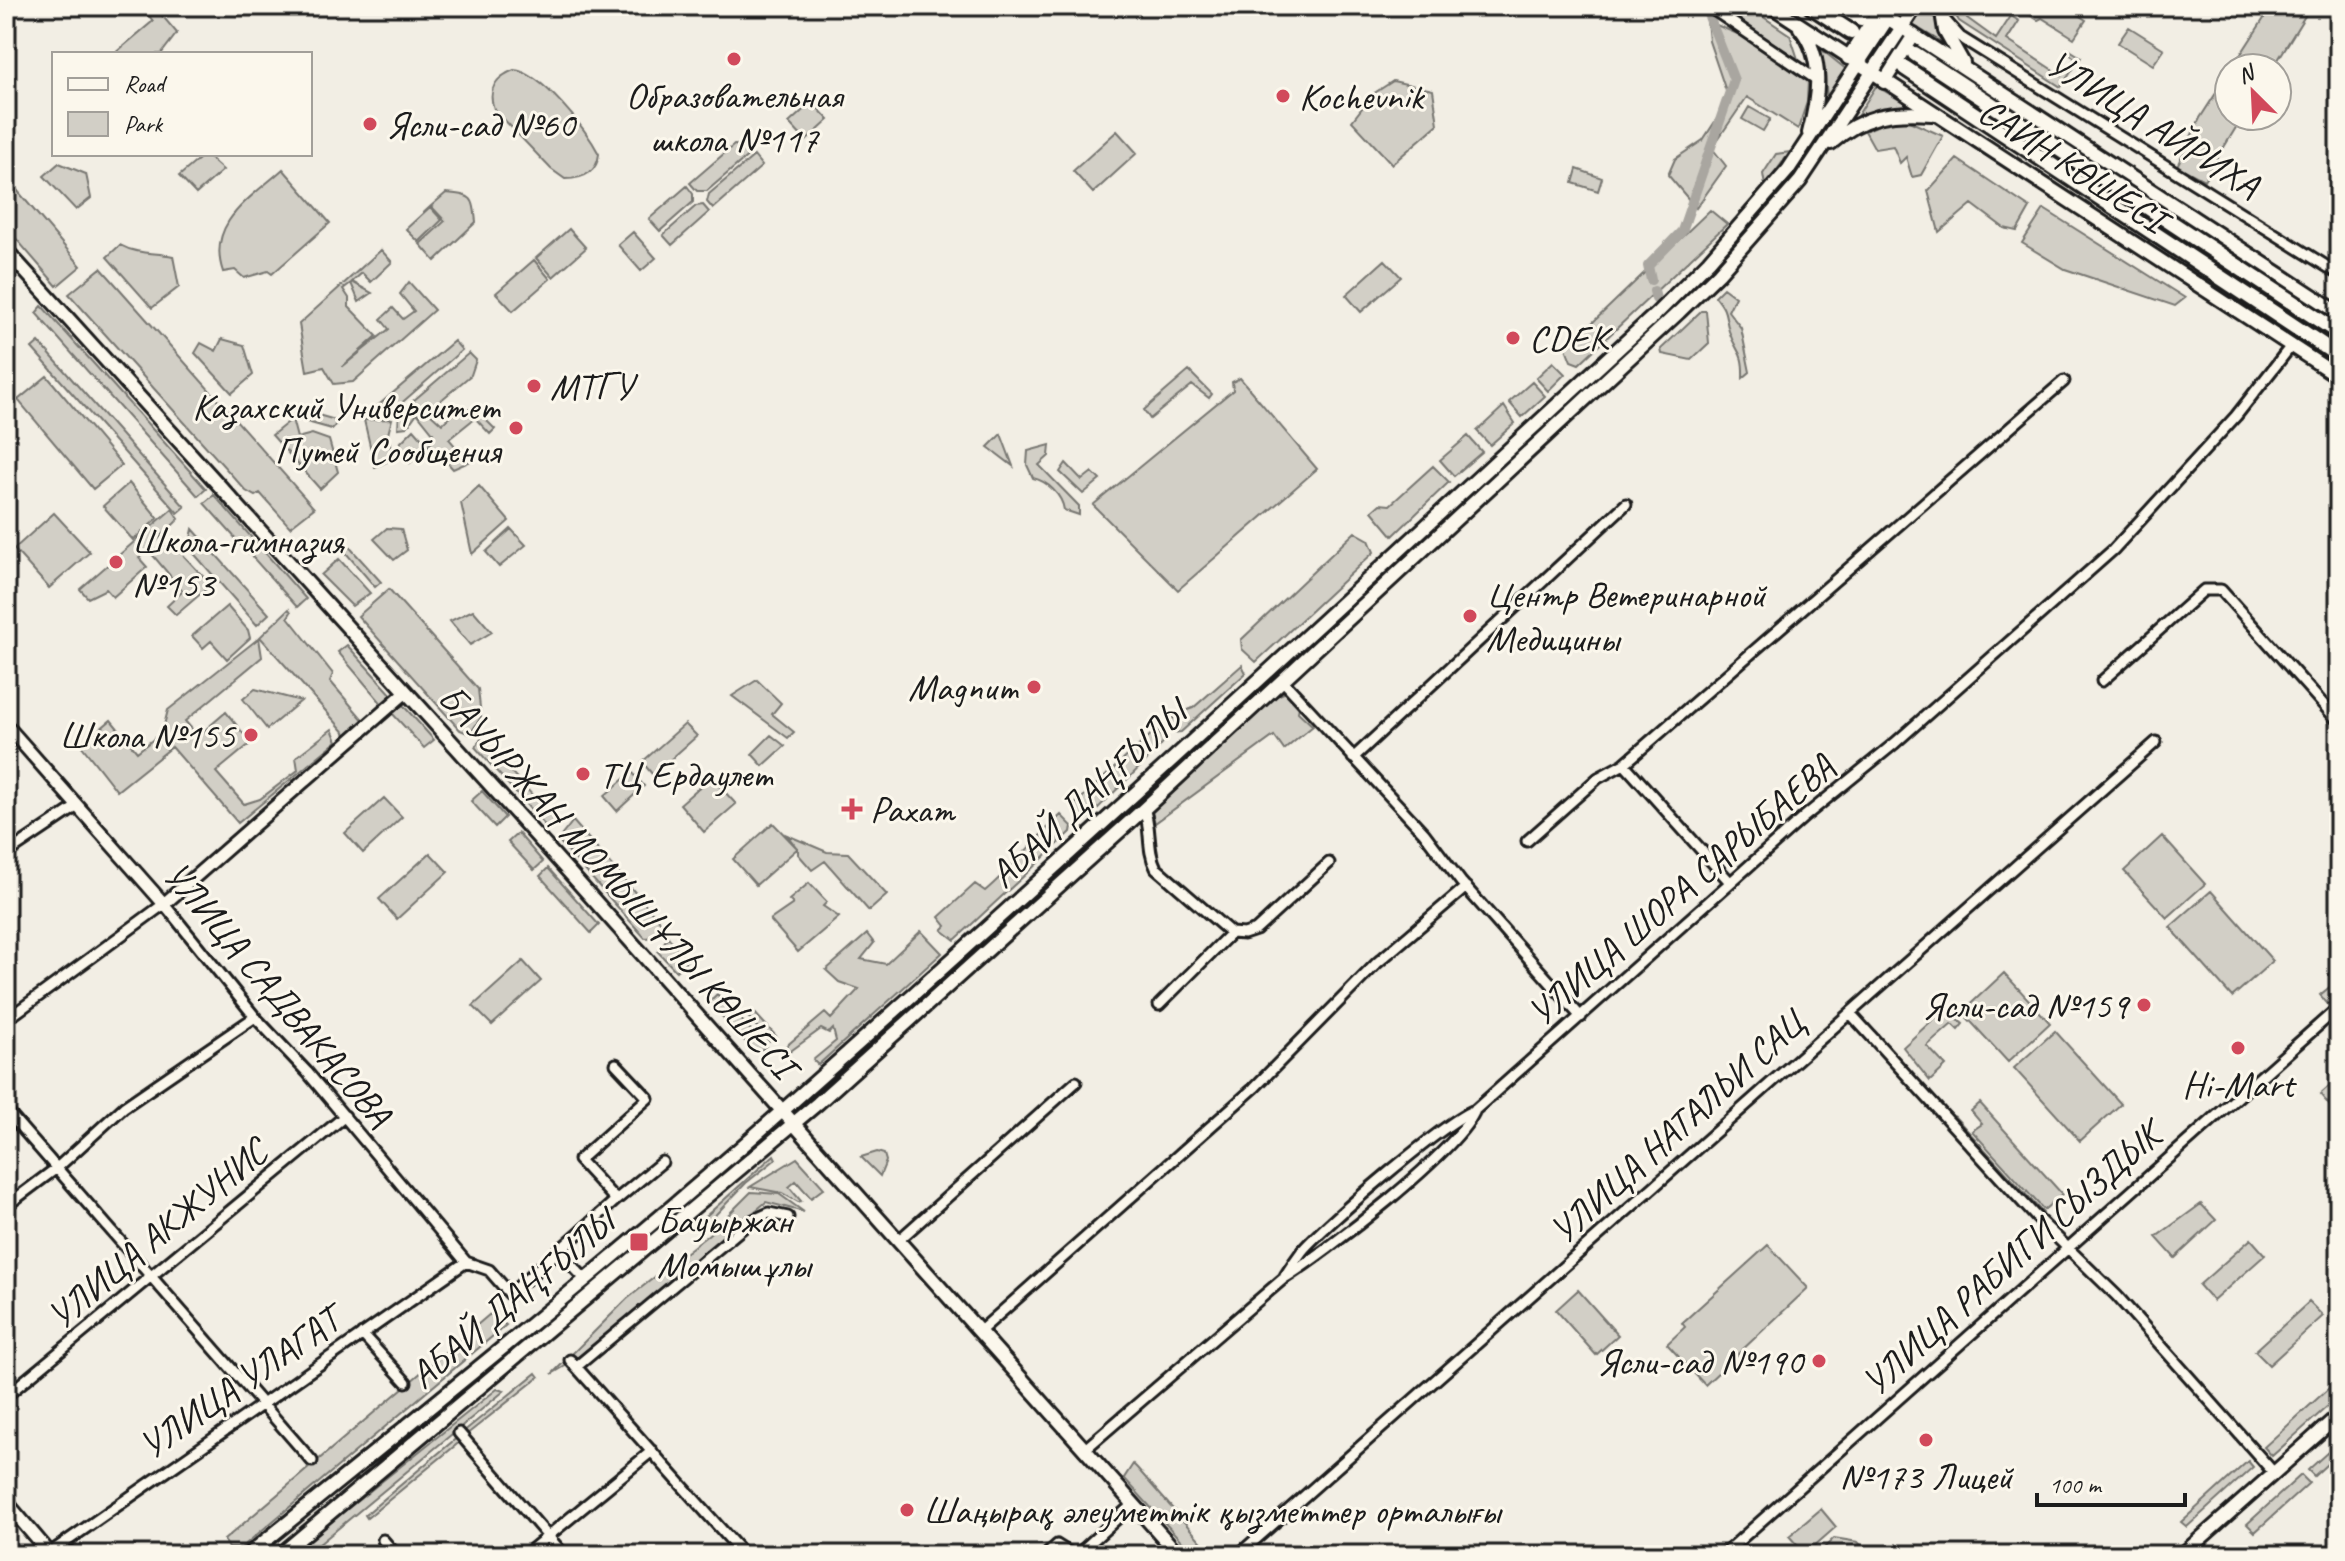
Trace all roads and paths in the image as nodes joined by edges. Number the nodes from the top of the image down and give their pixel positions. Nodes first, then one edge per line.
1 (1708, 6) edge
2 (1771, 6) edge
3 (1811, 6) edge
4 (1842, 6) edge
5 (1896, 6) edge
6 (1916, 6) edge
7 (1941, 11) edge
8 (1874, 14) edge
9 (1792, 20) junction
10 (1901, 27) junction
11 (1851, 32) dead end
12 (1914, 35) junction
13 (1915, 54) dead end
14 (1854, 61) junction
15 (1905, 68) dead end
16 (1967, 69) junction
17 (1872, 74) junction
18 (1817, 80) junction
19 (1884, 82) junction
20 (1934, 114) junction
21 (1805, 145) junction
22 (1817, 156) junction
23 (6, 250) edge
24 (2339, 274) edge
25 (2307, 312) junction
26 (2339, 313) edge
27 (2294, 326) junction
28 (2339, 326) edge
29 (2339, 333) edge
30 (2291, 346) junction
31 (2339, 356) edge
32 (2339, 367) edge
33 (2339, 377) edge
34 (2064, 381) dead end
35 (1626, 504) dead end
36 (1282, 680) junction
37 (2102, 681) dead end
38 (406, 692) junction
39 (2339, 722) edge
40 (6, 725) edge
41 (2156, 742) dead end
42 (1353, 758) junction
43 (1624, 764) junction
44 (76, 807) junction
45 (1144, 809) junction
46 (1527, 841) dead end
47 (6, 854) edge
48 (1329, 863) dead end
49 (1730, 882) junction
50 (1466, 887) junction
51 (164, 904) junction
52 (1231, 933) junction
53 (1159, 1005) dead end
54 (2339, 1007) edge
55 (1850, 1013) junction
56 (255, 1017) junction
57 (1581, 1017) junction
58 (6, 1020) edge
59 (616, 1064) dead end
60 (1076, 1082) dead end
61 (6, 1110) edge
62 (1475, 1110) junction
63 (783, 1111) junction
64 (345, 1116) junction
65 (794, 1124) junction
66 (662, 1162) dead end
67 (58, 1167) junction
68 (616, 1200) junction
69 (6, 1206) edge
70 (788, 1217) dead end
71 (899, 1240) junction
72 (2070, 1246) junction
73 (558, 1251) junction
74 (466, 1262) junction
75 (151, 1275) junction
76 (585, 1279) junction
77 (1283, 1279) junction
78 (979, 1332) junction
79 (362, 1334) junction
80 (406, 1382) dead end
81 (6, 1396) edge
82 (260, 1404) junction
83 (2339, 1415) edge
84 (459, 1433) dead end
85 (1084, 1450) junction
86 (652, 1451) junction
87 (312, 1461) dead end
88 (2274, 1473) junction
89 (6, 1502) edge
90 (1133, 1504) junction
91 (549, 1538) junction
92 (383, 1540) dead end
93 (49, 1554) edge
94 (248, 1555) edge
95 (280, 1555) edge
96 (396, 1555) edge
97 (525, 1555) edge
98 (564, 1555) edge
99 (744, 1555) edge
100 (1046, 1555) edge
101 (1075, 1555) edge
102 (1179, 1555) edge
103 (1238, 1555) edge
104 (1723, 1555) edge
105 (2182, 1555) edge

1 - 18 street
2 - 9 main road, САИН КӨШЕСІ
3 - 11 main road
4 - 8 main road, САИН КӨШЕСІ
5 - 8 main road
6 - 10 main road, АБАЙ ДАҢҒЫЛЫ
7 - 16 main road
7 - 24 street, УЛИЦА АЙРИХА
8 - 10 main road, САИН КӨШЕСІ
8 - 14 main road, АБАЙ ДАҢҒЫЛЫ
9 - 14 main road, САИН КӨШЕСІ
9 - 18 main road
10 - 12 main road, САИН КӨШЕСІ
10 - 17 main road, АБАЙ ДАҢҒЫЛЫ
12 - 16 main road, САИН КӨШЕСІ
12 - 19 main road
13 - 25 main road, САИН КӨШЕСІ
14 - 17 main road, САИН КӨШЕСІ
14 - 21 main road, АБАЙ ДАҢҒЫЛЫ
15 - 27 main road, САИН КӨШЕСІ
16 - 26 main road, САИН КӨШЕСІ
17 - 19 main road, САИН КӨШЕСІ
17 - 22 main road, АБАЙ ДАҢҒЫЛЫ
18 - 21 main road
19 - 20 main road, САИН КӨШЕСІ
20 - 22 main road
20 - 30 main road, САИН КӨШЕСІ
21 - 63 main road, АБАЙ ДАҢҒЫЛЫ
22 - 36 main road, АБАЙ ДАҢҒЫЛЫ
23 - 38 main road, БАУЫРЖАН МОМЫШҰЛЫ КӨШЕСІ
25 - 28 main road
25 - 29 main road, САИН КӨШЕСІ
27 - 31 main road, САИН КӨШЕСІ
27 - 32 main road
30 - 33 main road, САИН КӨШЕСІ
30 - 49 street, УЛИЦА ШОРА САРЫБАЕВА
34 - 43 street
35 - 42 street
36 - 42 street
36 - 45 main road, АБАЙ ДАҢҒЫЛЫ
37 - 39 street
38 - 51 street
38 - 63 main road, БАУЫРЖАН МОМЫШҰЛЫ КӨШЕСІ
40 - 44 street, УЛИЦА САДВАКАСОВА
41 - 55 street, УЛИЦА НАТАЛЬИ САЦ
42 - 50 street
43 - 46 street
43 - 49 street
44 - 47 street
44 - 51 street, УЛИЦА САДВАКАСОВА
45 - 52 street
45 - 65 main road, АБАЙ ДАҢҒЫЛЫ
48 - 52 street
49 - 57 street, УЛИЦА ШОРА САРЫБАЕВА
50 - 57 street
50 - 78 street
51 - 56 street, УЛИЦА САДВАКАСОВА
51 - 58 street
52 - 53 street
54 - 72 street, УЛИЦА РАБИГИ СЫЗДЫК
55 - 72 street
55 - 103 street, УЛИЦА НАТАЛЬИ САЦ
56 - 64 street, УЛИЦА САДВАКАСОВА
56 - 67 street
57 - 62 street, УЛИЦА ШОРА САРЫБАЕВА
59 - 68 street
60 - 71 street
61 - 67 street
62 - 77 street
62 - 77 street, УЛИЦА ШОРА САРЫБАЕВА
63 - 65 main road, БАУЫРЖАН МОМЫШҰЛЫ КӨШЕСІ
63 - 76 main road, АБАЙ ДАҢҒЫЛЫ
64 - 74 street, УЛИЦА САДВАКАСОВА
64 - 75 street, УЛИЦА АКЖУНИС
65 - 71 main road, БАУЫРЖАН МОМЫШҰЛЫ КӨШЕСІ
65 - 95 main road, АБАЙ ДАҢҒЫЛЫ
66 - 68 street
67 - 69 street
67 - 75 street
68 - 73 street
70 - 86 street
71 - 78 main road, БАУЫРЖАН МОМЫШҰЛЫ КӨШЕСІ
72 - 88 street
72 - 104 street, УЛИЦА РАБИГИ СЫЗДЫК
73 - 74 street, УЛИЦА САДВАКАСОВА
73 - 76 street
74 - 79 street, УЛИЦА УЛАГАТ
75 - 81 street, УЛИЦА АКЖУНИС
75 - 82 street
76 - 94 main road, АБАЙ ДАҢҒЫЛЫ
77 - 85 street, УЛИЦА ШОРА САРЫБАЕВА
78 - 85 main road, БАУЫРЖАН МОМЫШҰЛЫ КӨШЕСІ
79 - 80 street
79 - 82 street, УЛИЦА УЛАГАТ
82 - 87 street
82 - 93 street, УЛИЦА УЛАГАТ
83 - 88 main road
84 - 91 street
85 - 90 main road, БАУЫРЖАН МОМЫШҰЛЫ КӨШЕСІ
86 - 91 street
86 - 99 street
88 - 105 main road
89 - 93 main road
90 - 101 street
90 - 102 main road, БАУЫРЖАН МОМЫШҰЛЫ КӨШЕСІ
91 - 97 street
91 - 98 street
92 - 96 street
100 - 101 street

